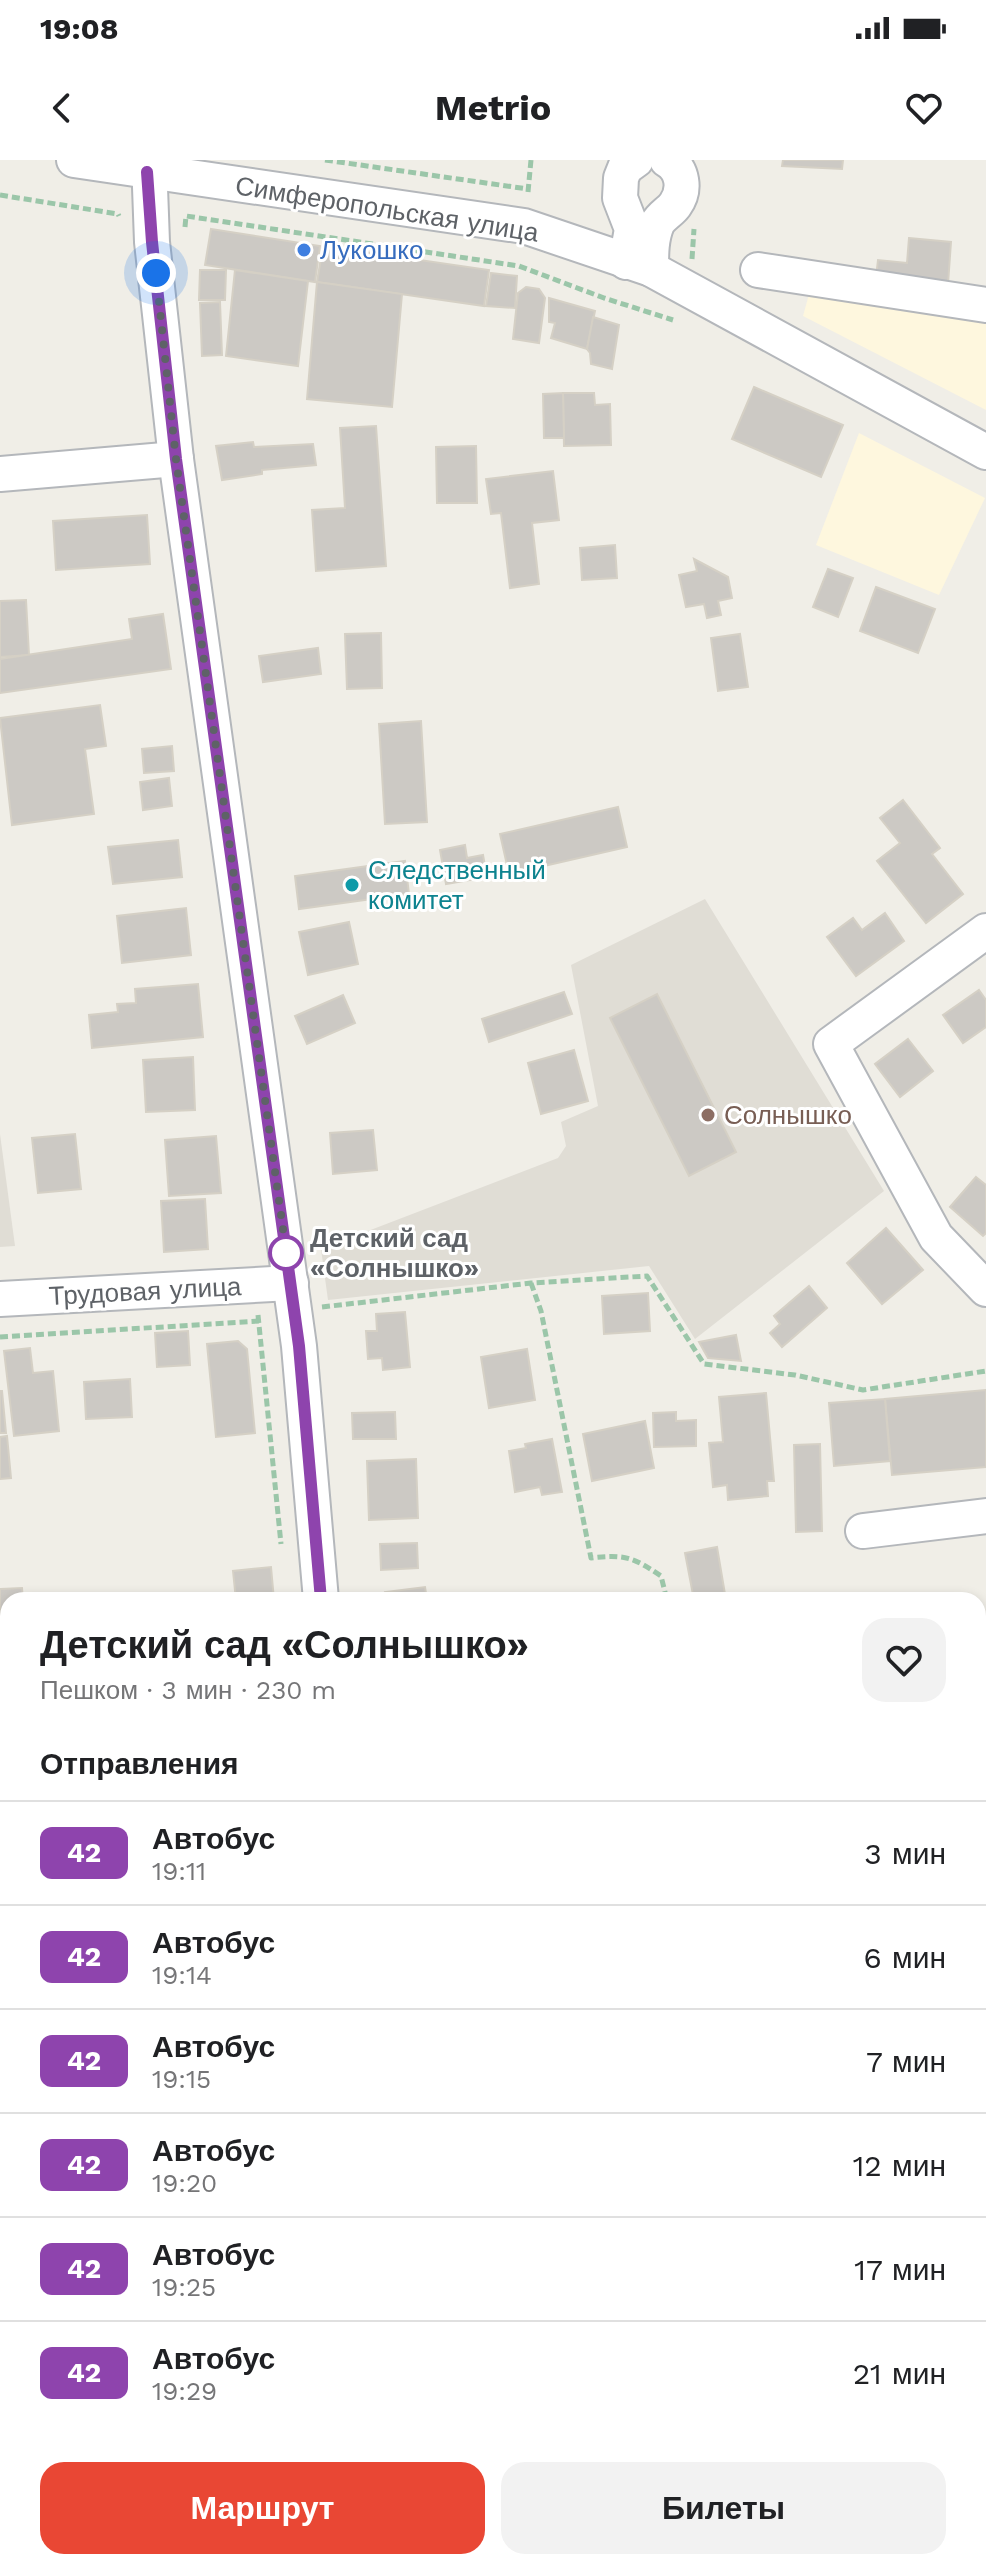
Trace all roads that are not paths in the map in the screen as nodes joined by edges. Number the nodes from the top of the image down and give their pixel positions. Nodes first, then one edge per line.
1 (74, 160) edge
2 (636, 160) edge
3 (667, 160) edge
4 (148, 166) edge
5 (639, 266) junction
6 (758, 270) dead end
7 (986, 305) edge
8 (986, 452) edge
9 (176, 459) junction
10 (0, 474) edge
11 (986, 931) edge
12 (980, 1282) edge
13 (291, 1283) junction
14 (0, 1299) edge
15 (986, 1516) edge
16 (863, 1531) dead end
17 (320, 1592) edge

1 - 4 street, Симферопольская улица
2 - 5 street
3 - 5 street
4 - 5 street, Симферопольская улица
4 - 9 street
5 - 8 street, Симферопольская улица
6 - 7 street
9 - 10 street
9 - 13 street
11 - 12 street
13 - 14 street, Трудовая улица
13 - 17 street
15 - 16 street

